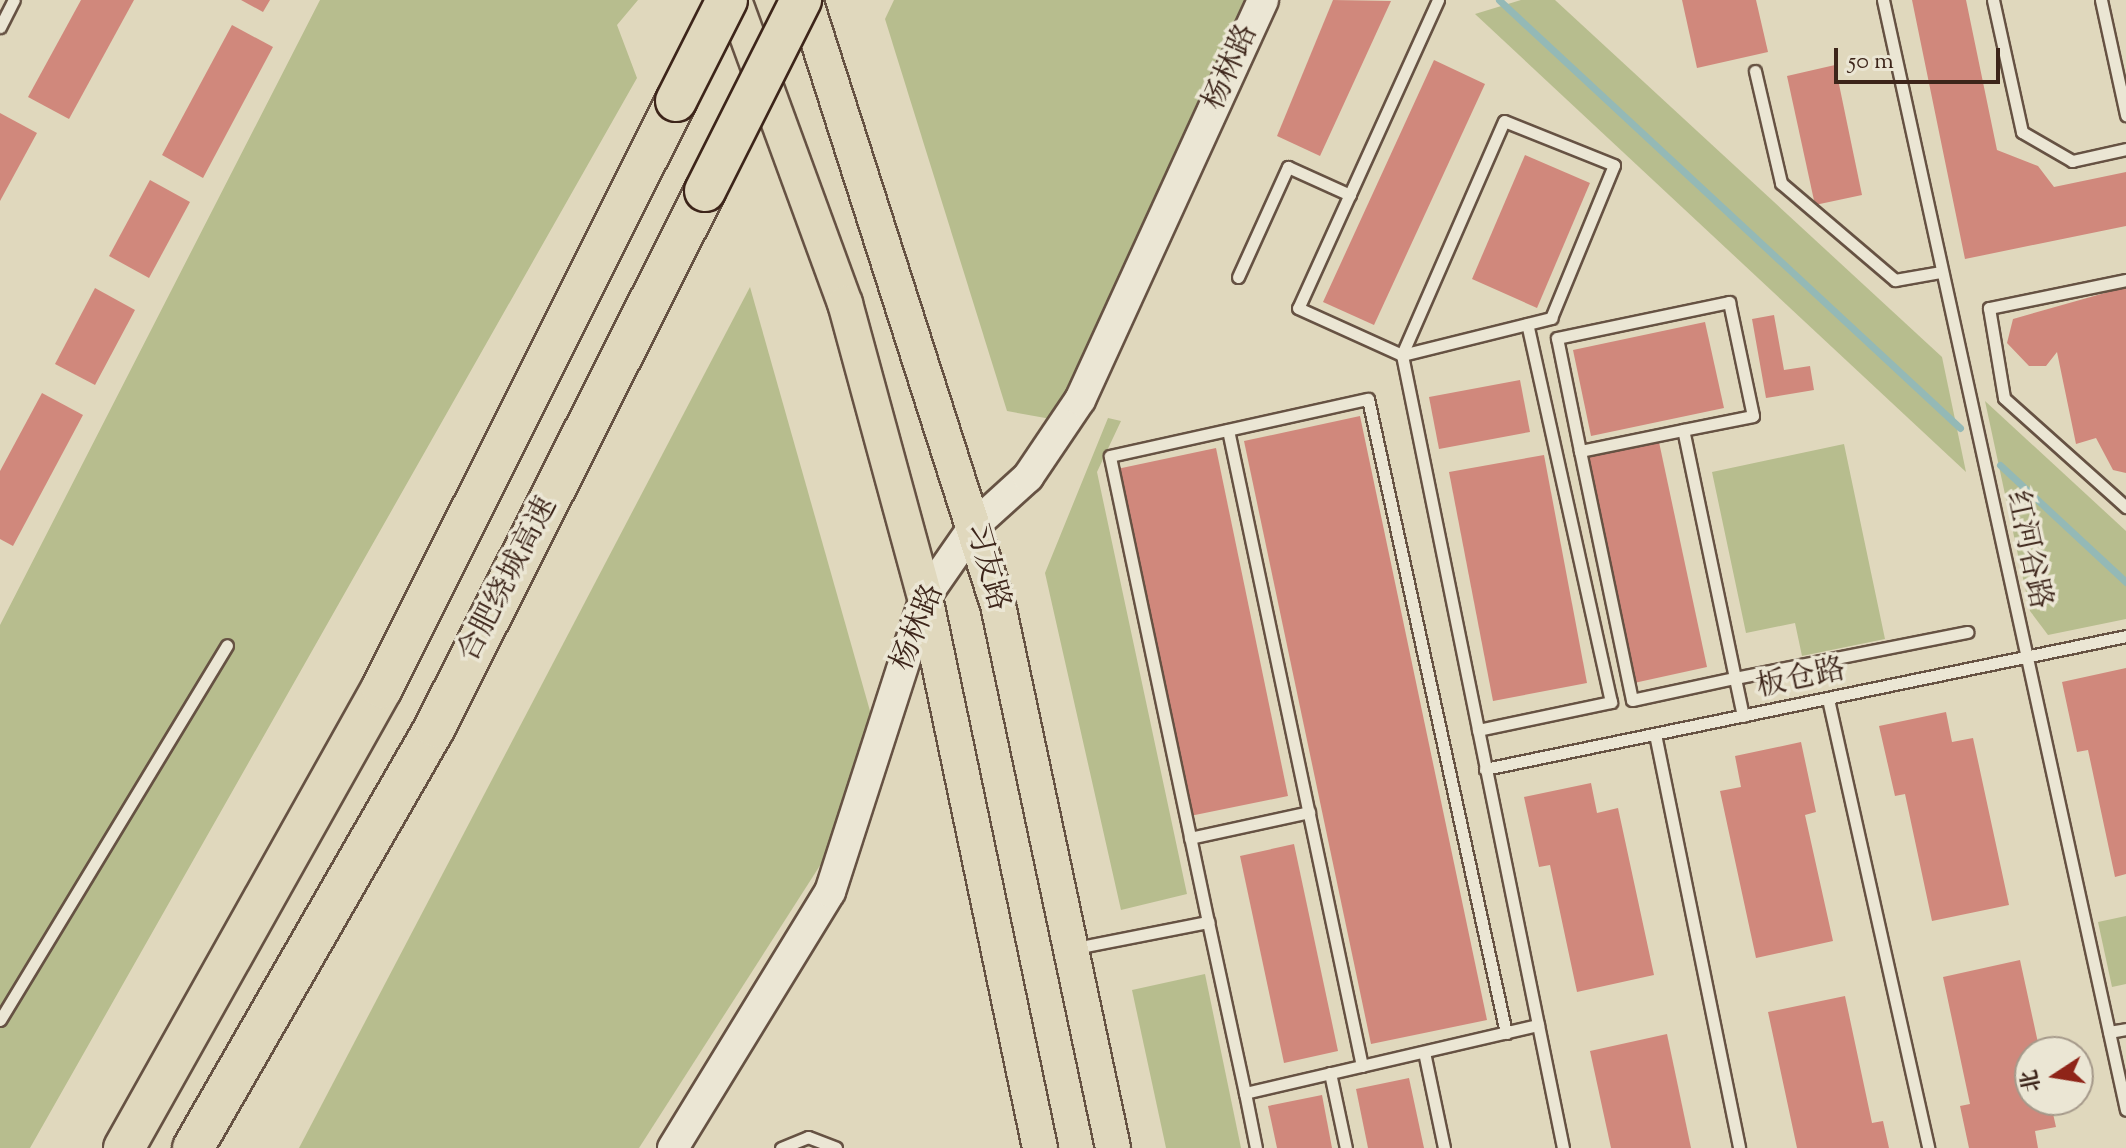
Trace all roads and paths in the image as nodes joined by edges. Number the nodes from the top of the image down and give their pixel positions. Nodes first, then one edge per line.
1 (14, 0) edge
2 (727, 0) edge
3 (734, 0) edge
4 (803, 0) edge
5 (1263, 0) edge
6 (1438, 0) edge
7 (1883, 0) edge
8 (1993, 0) edge
9 (2101, 0) edge
10 (0, 27) edge
11 (1755, 71) dead end
12 (2126, 115) edge
13 (2126, 149) edge
14 (1350, 195) junction
15 (1941, 272) junction
16 (1238, 277) dead end
17 (2126, 280) edge
18 (1527, 324) junction
19 (1402, 355) junction
20 (1228, 430) junction
21 (1683, 430) junction
22 (1580, 451) junction
23 (2126, 507) edge
24 (975, 525) junction
25 (925, 597) junction
26 (1968, 632) dead end
27 (2126, 636) edge
28 (227, 645) dead end
29 (2027, 658) junction
30 (1735, 678) junction
31 (1828, 699) junction
32 (1743, 716) junction
33 (1478, 730) junction
34 (1655, 734) junction
35 (1485, 769) junction
36 (1309, 812) junction
37 (1190, 838) junction
38 (1208, 922) junction
39 (1071, 948) junction
40 (0, 1020) edge
41 (1538, 1025) junction
42 (2126, 1029) edge
43 (2109, 1032) junction
44 (1506, 1033) junction
45 (1424, 1052) junction
46 (1362, 1066) junction
47 (1330, 1073) junction
48 (1245, 1093) junction
49 (2126, 1110) edge
50 (124, 1148) edge
51 (193, 1148) edge
52 (673, 1148) edge
53 (781, 1148) edge
54 (836, 1148) edge
55 (1040, 1148) edge
56 (1113, 1148) edge
57 (1256, 1148) edge
58 (1346, 1148) edge
59 (1444, 1148) edge
60 (1563, 1148) edge
61 (1739, 1148) edge
62 (1928, 1148) edge

1 - 10 lane
2 - 50 highway, bridge
3 - 25 main road
4 - 24 main road, 习友路
4 - 51 highway, 合肥绕城高速, bridge
5 - 24 street, 杨林路
6 - 14 lane
7 - 15 lane, 红河谷路
8 - 13 lane
9 - 12 lane
11 - 15 lane
14 - 16 lane
14 - 19 lane
15 - 29 lane, 红河谷路
17 - 23 lane
18 - 19 lane
18 - 19 lane
18 - 33 lane
19 - 33 lane
20 - 36 lane
20 - 37 lane
20 - 44 lane
21 - 22 lane
21 - 22 lane
21 - 30 lane
22 - 30 lane
24 - 25 street, 杨林路
24 - 39 main road, 习友路
25 - 52 street, 杨林路
25 - 55 main road
26 - 30 lane
27 - 29 lane, 板仓路
28 - 40 lane
29 - 31 lane, 板仓路
29 - 43 lane, 红河谷路
30 - 32 lane
31 - 32 lane, 板仓路
31 - 62 lane
32 - 34 lane, 板仓路
33 - 35 lane
34 - 35 lane, 板仓路
34 - 61 lane
35 - 41 lane
36 - 37 lane
36 - 46 lane
37 - 38 lane
38 - 39 lane
38 - 48 lane
39 - 56 main road, 习友路
41 - 44 lane
41 - 60 lane
42 - 43 lane
43 - 49 lane, 红河谷路
44 - 45 lane
45 - 46 lane
45 - 59 lane
46 - 47 lane
47 - 48 lane
47 - 58 lane
48 - 57 lane
53 - 54 lane

